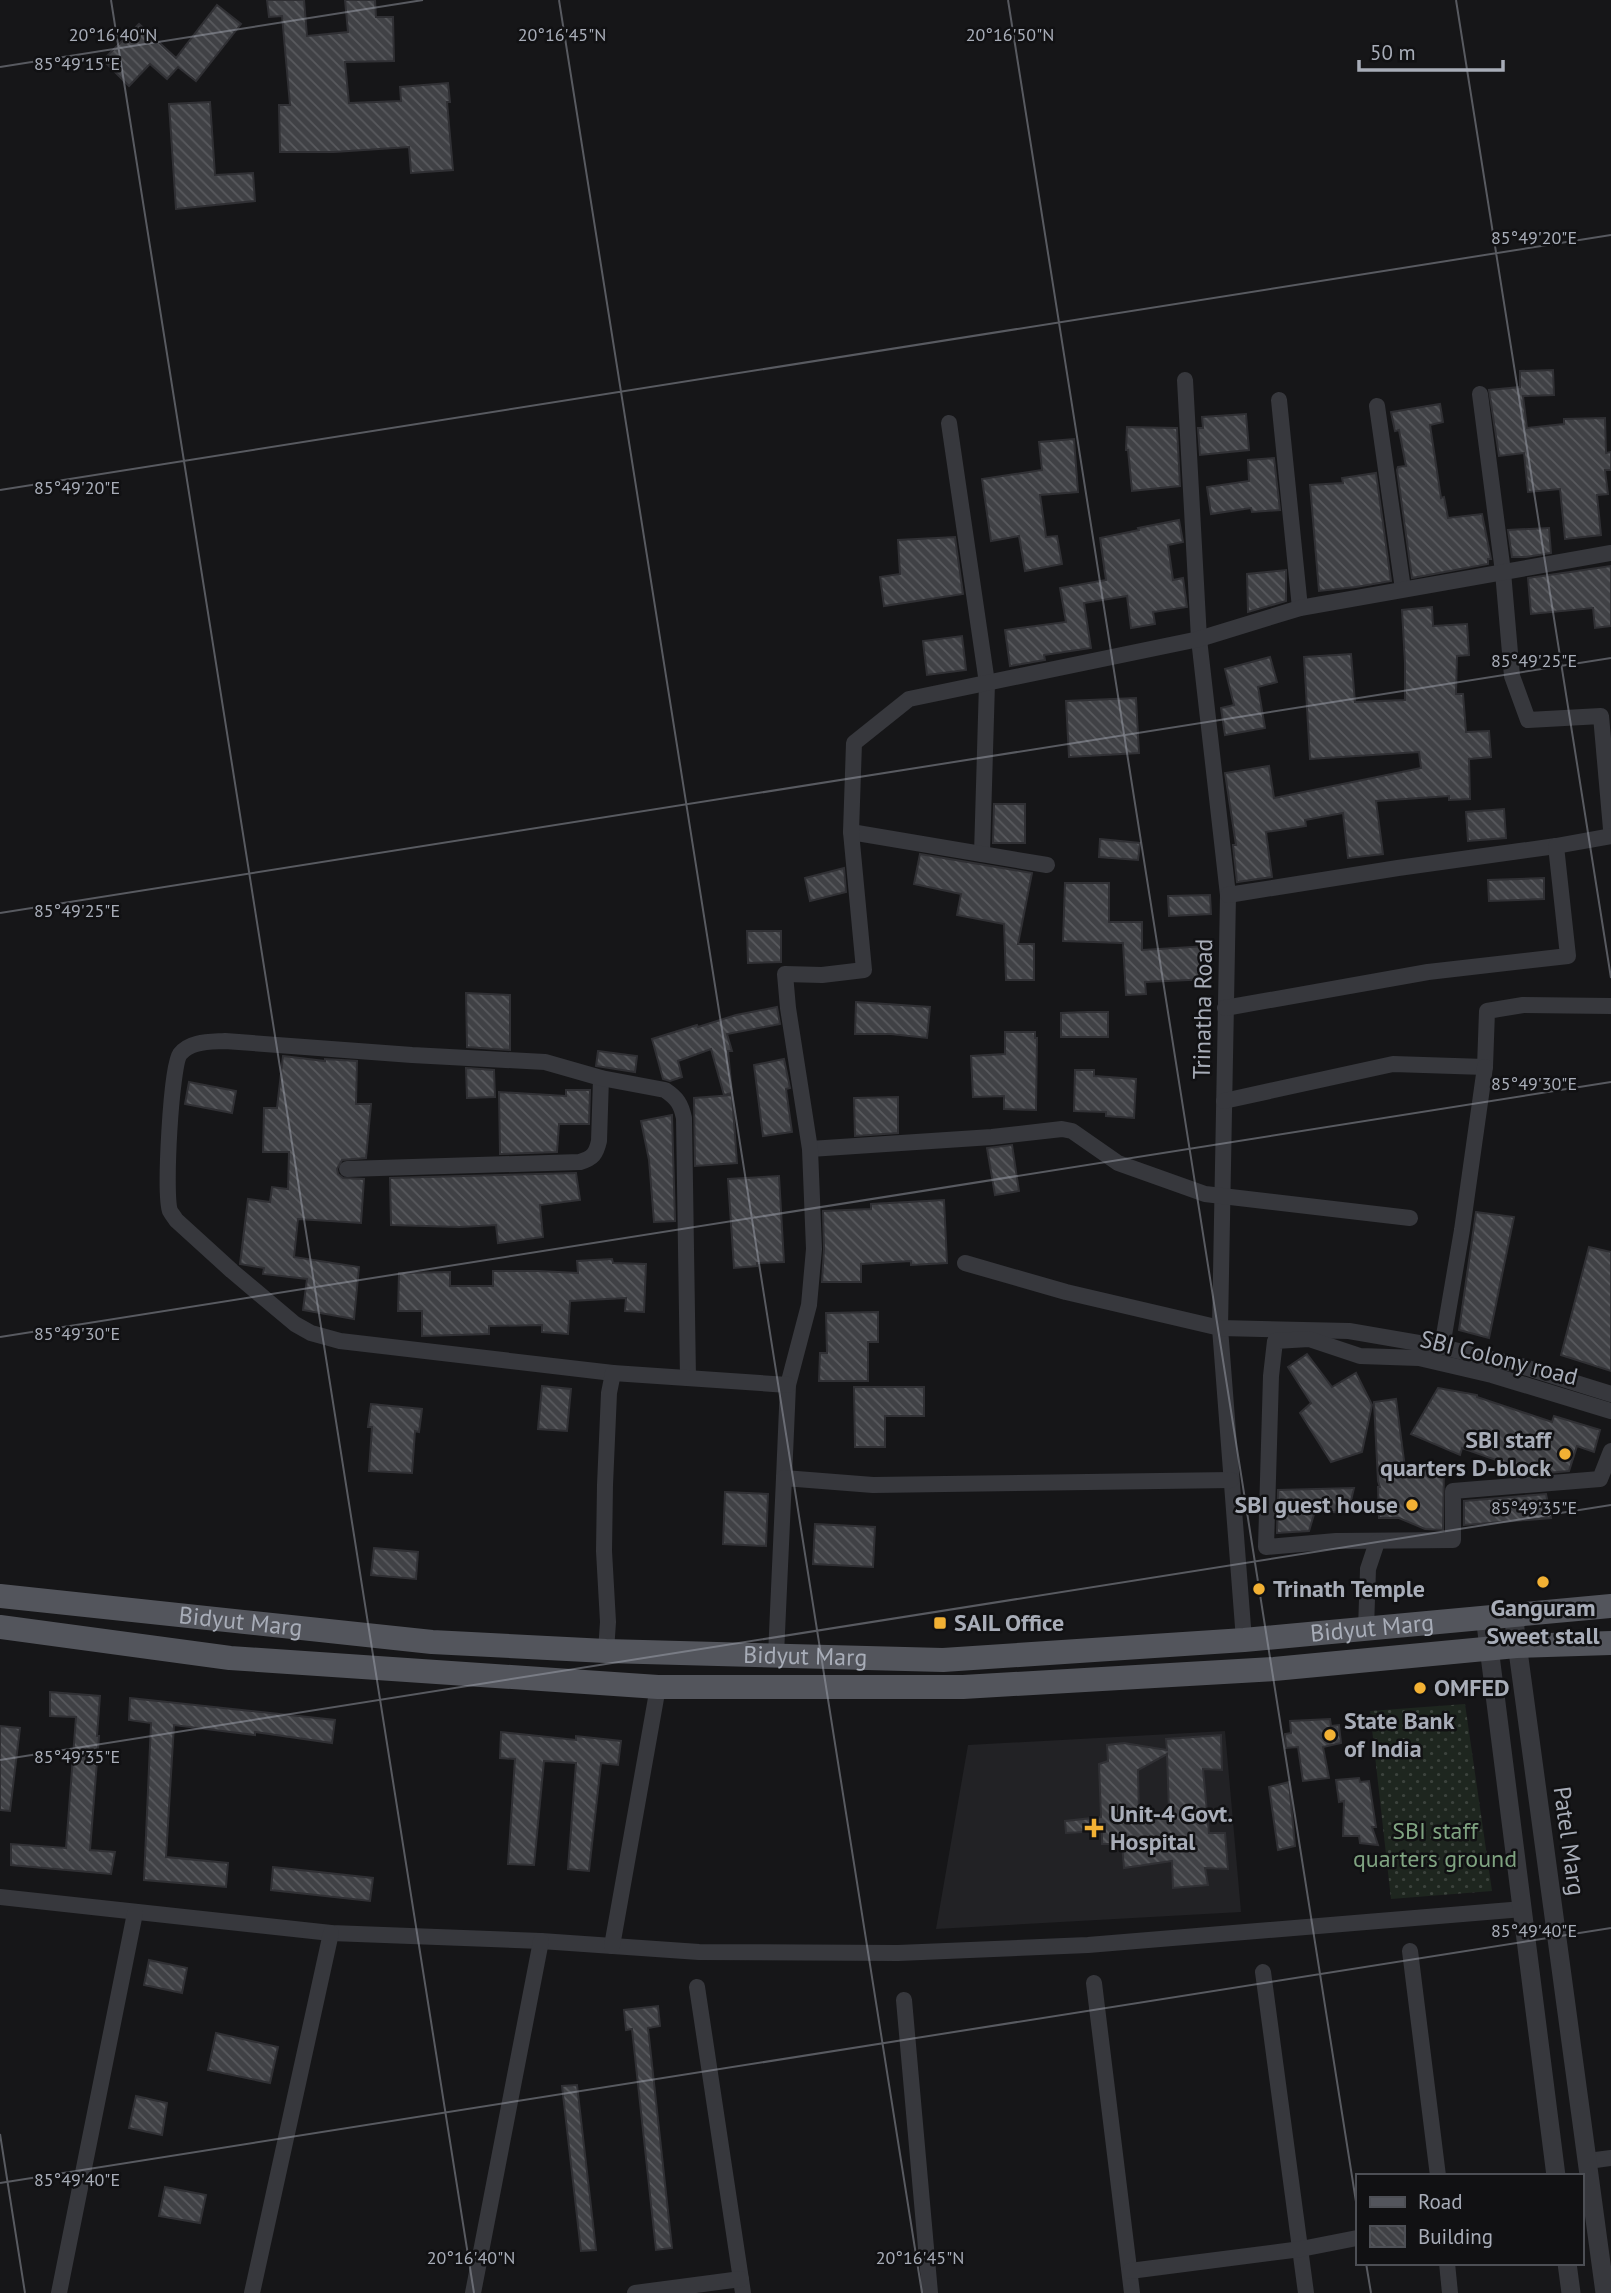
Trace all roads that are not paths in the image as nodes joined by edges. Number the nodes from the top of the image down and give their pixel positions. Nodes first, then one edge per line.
1 (1185, 380) dead end
2 (1480, 394) dead end
3 (1279, 400) dead end
4 (1377, 405) dead end
5 (949, 423) dead end
6 (1611, 553) edge
7 (1503, 572) junction
8 (1403, 589) junction
9 (1300, 608) junction
10 (1199, 639) junction
11 (987, 683) junction
12 (1606, 715) edge
13 (1611, 829) edge
14 (851, 832) junction
15 (1611, 836) edge
16 (1556, 846) junction
17 (982, 854) junction
18 (1048, 864) dead end
19 (1228, 895) junction
20 (1611, 1006) edge
21 (1225, 1008) junction
22 (1485, 1067) junction
23 (601, 1078) junction
24 (1224, 1101) junction
25 (810, 1149) junction
26 (347, 1169) dead end
27 (1222, 1196) junction
28 (1410, 1218) dead end
29 (965, 1263) dead end
30 (1220, 1328) junction
31 (1442, 1347) junction
32 (613, 1373) junction
33 (688, 1378) junction
34 (788, 1385) junction
35 (1611, 1394) edge
36 (1611, 1411) edge
37 (1611, 1451) edge
38 (784, 1478) junction
39 (1231, 1480) junction
40 (1377, 1542) junction
41 (0, 1596) edge
42 (1611, 1606) edge
43 (1513, 1614) junction
44 (1485, 1616) junction
45 (234, 1622) junction
46 (0, 1626) edge
47 (1366, 1629) junction
48 (1244, 1640) junction
49 (1611, 1643) edge
50 (1516, 1646) junction
51 (1488, 1649) junction
52 (606, 1651) junction
53 (776, 1655) junction
54 (230, 1658) junction
55 (658, 1687) junction
56 (0, 1897) edge
57 (1523, 1909) junction
58 (135, 1913) junction
59 (331, 1933) junction
60 (541, 1941) junction
61 (612, 1946) junction
62 (1410, 1951) dead end
63 (1263, 1972) dead end
64 (1094, 1983) dead end
65 (696, 1987) dead end
66 (904, 2000) dead end
67 (1611, 2158) edge
68 (1588, 2161) junction
69 (1438, 2174) edge
70 (1556, 2174) edge
71 (1356, 2238) edge
72 (1301, 2249) junction
73 (1447, 2265) edge
74 (1567, 2265) edge
75 (1130, 2270) junction
76 (742, 2286) edge
77 (1607, 2291) edge
78 (59, 2293) edge
79 (252, 2293) edge
80 (472, 2293) edge
81 (635, 2293) edge
82 (930, 2293) edge
83 (1132, 2293) edge
84 (1306, 2293) edge
85 (1450, 2293) edge
86 (1571, 2293) edge

1 - 10 street, Trinatha Road
2 - 7 street
3 - 9 street
4 - 8 street
5 - 11 street
6 - 7 street
7 - 8 street
7 - 12 street
8 - 9 street
9 - 10 street
10 - 11 street
10 - 19 street, Trinatha Road
11 - 14 street
11 - 17 street
12 - 13 street
14 - 17 street
14 - 25 street
15 - 16 street
16 - 19 street
16 - 21 street
17 - 18 street
19 - 21 street, Trinatha Road
20 - 22 street
21 - 24 street, Trinatha Road
22 - 24 street
22 - 31 street
23 - 26 street
23 - 32 street
23 - 33 street
24 - 27 street, Trinatha Road
25 - 27 street
25 - 34 street
27 - 28 street
27 - 30 street, Trinatha Road
29 - 30 street
30 - 31 street
30 - 39 street, Trinatha Road
31 - 35 street
32 - 33 street
32 - 52 street
33 - 34 street
34 - 38 street
36 - 40 street, SBI Colony road
37 - 40 street, SBI Colony road
38 - 39 street
38 - 53 street
39 - 48 street, Trinatha Road
40 - 47 street
41 - 45 main road, Bidyut Marg
42 - 43 main road, Bidyut Marg
43 - 44 main road, Bidyut Marg
43 - 50 street
44 - 47 main road, Bidyut Marg
44 - 51 street
45 - 52 main road, Bidyut Marg
45 - 54 main road
46 - 54 main road, Bidyut Marg
47 - 48 main road, Bidyut Marg
48 - 53 main road, Bidyut Marg
49 - 50 main road, Bidyut Marg
50 - 51 main road, Bidyut Marg
50 - 68 street, Patel Marg
51 - 55 main road, Bidyut Marg
51 - 57 street
52 - 53 main road, Bidyut Marg
54 - 55 main road, Bidyut Marg
55 - 61 street
56 - 58 street
57 - 61 street
57 - 70 street
58 - 59 street
58 - 78 street
59 - 60 street
59 - 79 street
60 - 61 street
60 - 80 street
62 - 69 street
63 - 72 street
64 - 75 street
65 - 76 street
66 - 82 street
67 - 68 street
68 - 77 street, Patel Marg
71 - 72 street
72 - 75 street
72 - 84 street
73 - 85 street
74 - 86 street
75 - 83 street
76 - 81 street

